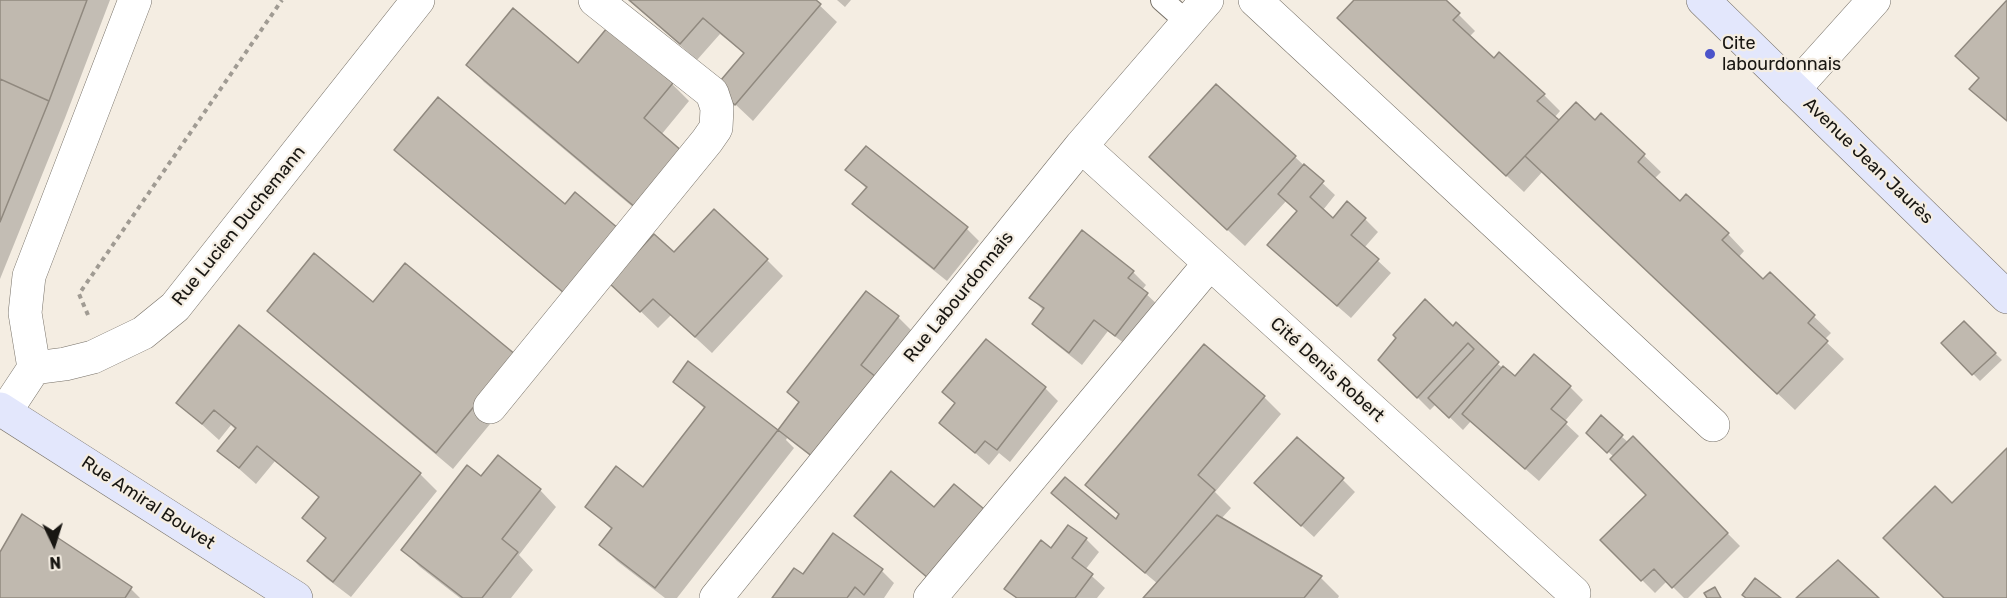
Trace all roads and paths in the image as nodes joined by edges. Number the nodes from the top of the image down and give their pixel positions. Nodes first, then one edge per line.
1 (135, 0) edge
2 (282, 0) edge
3 (418, 0) edge
4 (595, 0) edge
5 (1162, 0) edge
6 (1255, 0) edge
7 (1703, 0) edge
8 (1874, 0) edge
9 (1198, 11) edge
10 (1794, 88) junction
11 (1081, 146) junction
12 (1210, 263) junction
13 (2007, 297) edge
14 (93, 357) junction
15 (34, 368) junction
16 (490, 407) dead end
17 (2, 410) edge
18 (1713, 424) dead end
19 (1574, 593) dead end
20 (296, 598) edge
21 (716, 598) edge
22 (930, 598) edge

1 - 15 street
2 - 14 path
3 - 14 street, Rue Lucien Duchemann
4 - 16 street
5 - 9 lane
6 - 18 street
7 - 10 main road, Avenue Jean Jaurès
8 - 10 street
9 - 11 street, Rue Labourdonnais
10 - 13 main road, Avenue Jean Jaurès
11 - 12 street, Cité Denis Robert
11 - 21 street, Rue Labourdonnais
12 - 19 street, Cité Denis Robert
12 - 22 street
14 - 15 street, Rue Lucien Duchemann
15 - 17 street
17 - 20 main road, Rue Amiral Bouvet

